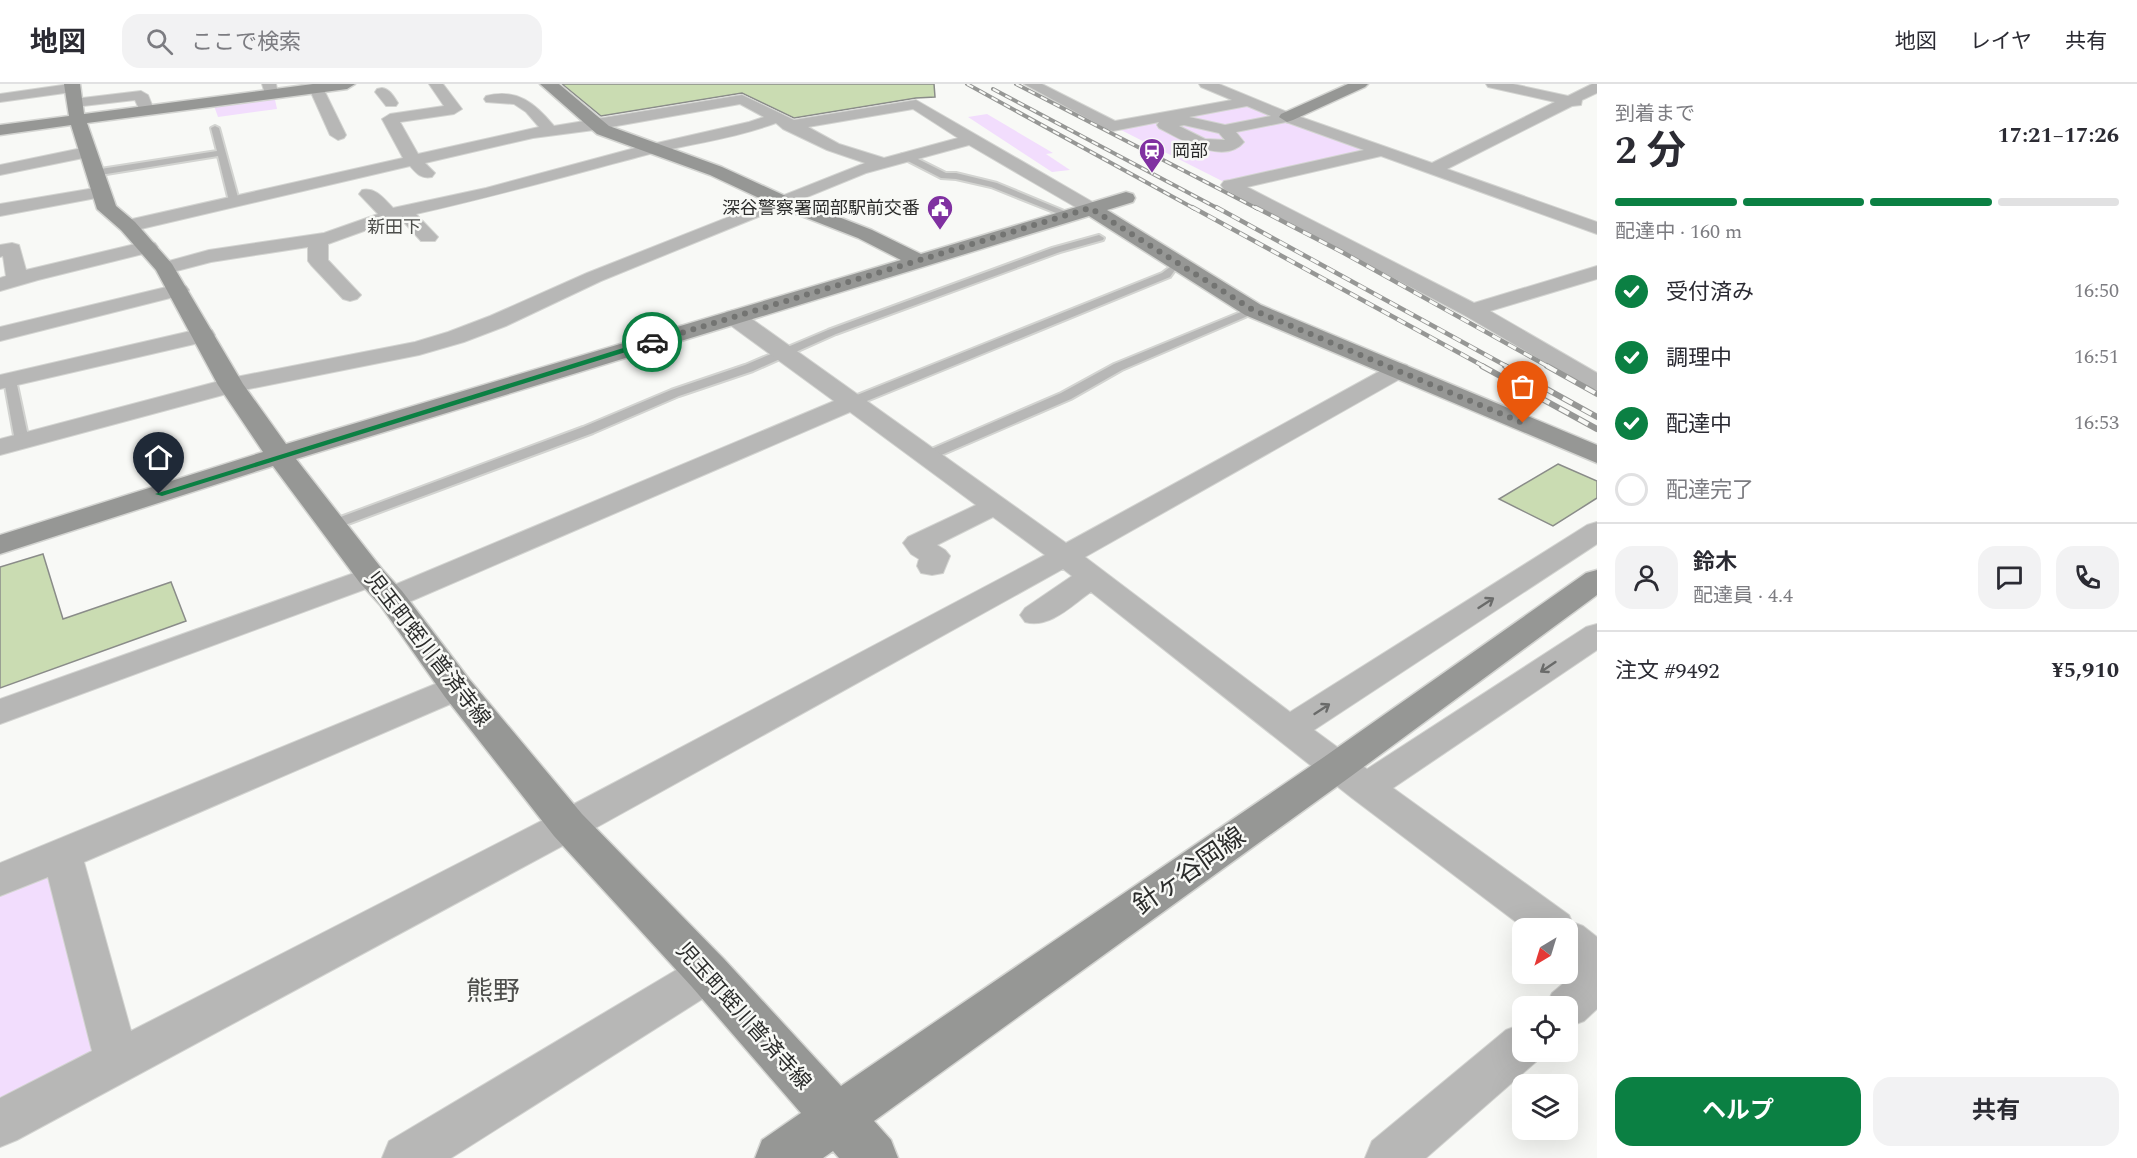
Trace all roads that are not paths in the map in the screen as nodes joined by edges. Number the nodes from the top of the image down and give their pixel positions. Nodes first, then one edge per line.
1 (345, 84) edge
2 (1031, 84) edge
3 (1206, 84) edge
4 (1359, 84) edge
5 (1493, 84) edge
6 (313, 87) edge
7 (1597, 87) edge
8 (439, 88) edge
9 (270, 89) edge
10 (0, 98) edge
11 (387, 98) dead end
12 (74, 99) edge
13 (491, 99) dead end
14 (552, 101) edge
15 (1249, 101) junction
16 (1569, 101) junction
17 (1597, 107) edge
18 (667, 113) junction
19 (1287, 117) junction
20 (782, 122) junction
21 (591, 123) junction
22 (679, 125) dead end
23 (465, 127) junction
24 (215, 128) dead end
25 (0, 130) edge
26 (1225, 130) dead end
27 (550, 131) junction
28 (971, 140) junction
29 (656, 148) junction
30 (1382, 151) junction
31 (222, 153) junction
32 (905, 156) junction
33 (413, 160) junction
34 (880, 162) junction
35 (511, 167) dead end
36 (1433, 169) junction
37 (0, 170) edge
38 (94, 172) junction
39 (428, 174) dead end
40 (343, 176) junction
41 (533, 181) junction
42 (368, 194) dead end
43 (1126, 198) dead end
44 (234, 201) junction
45 (783, 202) junction
46 (28, 205) junction
47 (0, 210) edge
48 (1079, 211) junction
49 (397, 213) junction
50 (31, 228) dead end
51 (1597, 228) edge
52 (428, 237) dead end
53 (1099, 238) dead end
54 (318, 240) junction
55 (0, 251) edge
56 (155, 258) junction
57 (918, 260) junction
58 (1170, 270) dead end
59 (1597, 272) edge
60 (1570, 280) junction
61 (9, 282) edge
62 (1597, 289) edge
63 (350, 295) dead end
64 (1253, 310) junction
65 (1472, 310) junction
66 (734, 317) junction
67 (0, 333) edge
68 (204, 335) junction
69 (784, 353) junction
70 (1399, 370) junction
71 (5, 381) edge
72 (1597, 383) edge
73 (231, 385) junction
74 (852, 402) junction
75 (11, 444) edge
76 (1597, 455) edge
77 (279, 456) junction
78 (927, 456) junction
79 (995, 506) junction
80 (332, 525) junction
81 (1597, 531) edge
82 (0, 545) edge
83 (1065, 556) junction
84 (932, 566) dead end
85 (1092, 578) junction
86 (1597, 580) edge
87 (381, 587) junction
88 (1036, 615) dead end
89 (1597, 634) edge
90 (457, 688) junction
91 (0, 712) edge
92 (1289, 730) junction
93 (1352, 777) junction
94 (568, 825) junction
95 (62, 854) junction
96 (0, 880) edge
97 (1541, 918) edge
98 (1578, 947) edge
99 (1597, 961) edge
100 (708, 973) junction
101 (1597, 982) edge
102 (1578, 998) edge
103 (1512, 1053) edge
104 (117, 1061) junction
105 (835, 1118) junction
106 (0, 1123) edge
107 (406, 1158) edge
108 (780, 1158) edge
109 (873, 1158) edge
110 (1389, 1158) edge

1 - 6 main road
2 - 15 street
3 - 15 street
4 - 19 main road
5 - 16 street
6 - 9 main road
6 - 40 street
7 - 16 street
8 - 11 street
8 - 23 street
9 - 12 main road
10 - 12 street
12 - 25 main road
12 - 38 main road, 児玉町蛭川普済寺線
13 - 27 street
14 - 21 street
14 - 21 main road
15 - 19 street
16 - 17 street
16 - 36 street
18 - 20 street
18 - 21 street
18 - 22 street
19 - 26 street
19 - 30 street
20 - 28 street
20 - 29 street
20 - 34 street
21 - 27 street
21 - 29 main road
23 - 27 street
23 - 33 street
23 - 33 street
24 - 31 lane
28 - 32 street
28 - 48 street
29 - 41 street
29 - 45 main road
30 - 36 street
30 - 65 street
31 - 38 lane
31 - 44 lane
32 - 34 street
32 - 48 lane
33 - 39 street
33 - 40 street
34 - 45 street
35 - 41 street
36 - 51 street
37 - 38 street
38 - 46 street
38 - 56 main road, 児玉町蛭川普済寺線
40 - 44 street
41 - 49 street
42 - 49 street
43 - 48 main road
44 - 56 street
45 - 57 main road
45 - 73 street
46 - 47 street
46 - 50 street
48 - 57 main road
48 - 64 main road
49 - 52 street
49 - 54 street
53 - 69 lane
54 - 56 street
54 - 63 street
55 - 61 street
56 - 61 street
56 - 67 street
56 - 68 main road, 児玉町蛭川普済寺線
57 - 66 main road
58 - 74 lane
59 - 60 street
60 - 62 street
60 - 65 street
64 - 70 main road
64 - 78 lane
65 - 72 street
66 - 69 street
66 - 77 main road
68 - 71 street
68 - 73 main road, 児玉町蛭川普済寺線
69 - 74 street
69 - 80 lane
70 - 76 main road
70 - 83 street
71 - 75 lane
73 - 75 street
73 - 77 main road, 児玉町蛭川普済寺線
74 - 78 street
74 - 87 street
77 - 80 main road, 児玉町蛭川普済寺線
77 - 82 main road
78 - 79 street
79 - 83 street
79 - 84 street
80 - 87 main road, 児玉町蛭川普済寺線
92 -> 81 street
83 - 85 street
83 - 94 street
85 - 88 street
85 - 92 street
86 - 93 main road, 針ヶ谷岡線
87 - 90 main road, 児玉町蛭川普済寺線
87 - 91 street
89 -> 93 street
90 - 94 main road, 児玉町蛭川普済寺線
90 - 95 street
92 - 93 street
93 - 97 street
93 - 105 main road, 針ヶ谷岡線
94 - 100 main road, 児玉町蛭川普済寺線
94 - 104 street
95 - 96 street
95 - 104 street
98 - 99 street
100 - 105 main road, 児玉町蛭川普済寺線
100 - 107 street
101 - 102 street
103 - 110 street
104 - 106 street
105 - 108 main road, 針ヶ谷岡線
105 - 109 main road, 児玉町蛭川普済寺線

